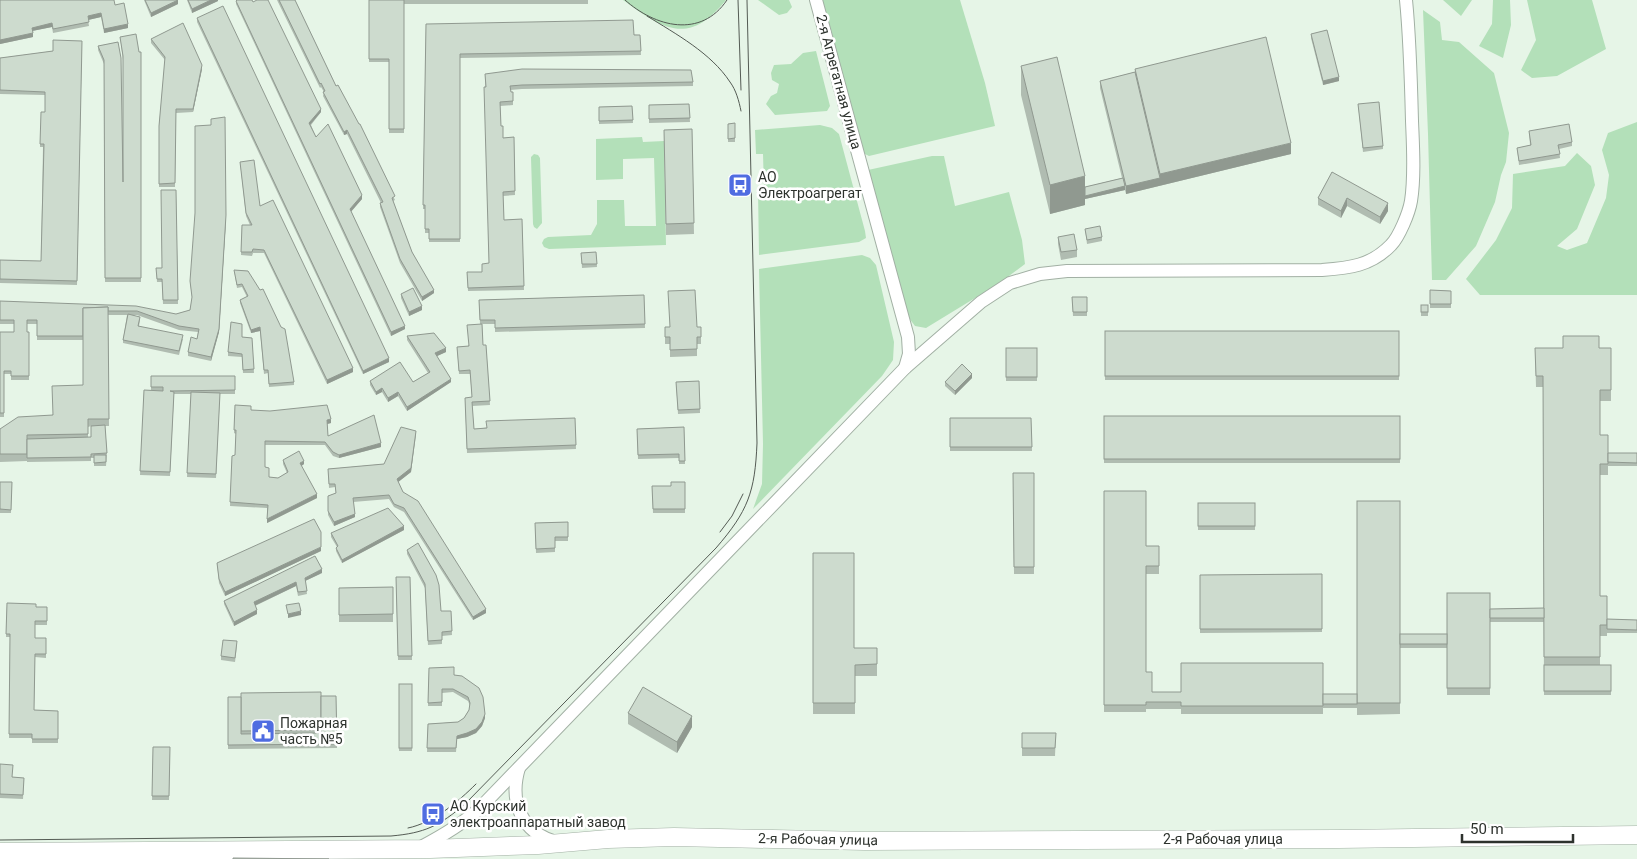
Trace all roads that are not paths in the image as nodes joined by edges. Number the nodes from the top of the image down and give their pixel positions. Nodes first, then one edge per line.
1 (816, 0) edge
2 (1406, 0) edge
3 (905, 368) junction
4 (520, 766) junction
5 (1637, 835) edge
6 (562, 843) junction
7 (416, 849) junction
8 (0, 852) edge

1 - 3 street, 2-я Агрегатная улица
2 - 3 street
3 - 4 street
4 - 6 street
4 - 7 street
5 - 6 main road, 2-я Рабочая улица
6 - 7 main road, 2-я Рабочая улица
7 - 8 main road, 2-я Рабочая улица

